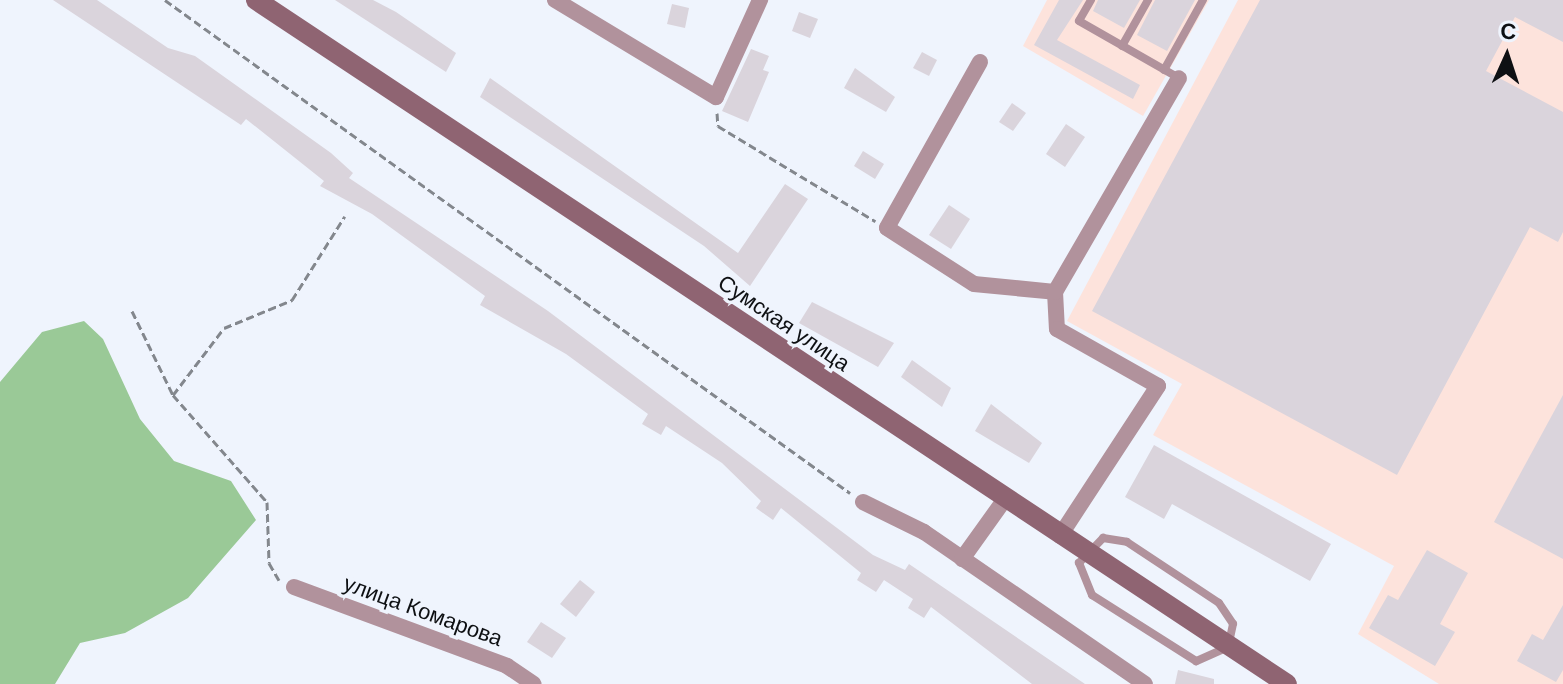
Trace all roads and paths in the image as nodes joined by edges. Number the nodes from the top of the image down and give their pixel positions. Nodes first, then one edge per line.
1 (165, 0) edge
2 (256, 0) edge
3 (555, 0) edge
4 (760, 0) edge
5 (1091, 0) edge
6 (1148, 0) edge
7 (1203, 0) edge
8 (1122, 46) junction
9 (980, 62) dead end
10 (1172, 74) junction
11 (716, 97) junction
12 (345, 216) dead end
13 (887, 228) junction
14 (1055, 292) junction
15 (132, 311) dead end
16 (173, 395) junction
17 (1005, 499) junction
18 (863, 502) joint
19 (1060, 536) junction
20 (1083, 551) junction
21 (962, 559) junction
22 (294, 587) joint
23 (1228, 647) junction
24 (534, 684) edge
25 (1145, 684) edge
26 (1287, 684) edge

1 - 18 path
2 - 17 main road, Сумская улица
3 - 11 street
4 - 11 street
5 - 8 lane
6 - 8 lane
7 - 10 lane
8 - 10 lane
9 - 13 street
10 - 14 street
11 - 13 path
12 - 16 path
13 - 14 street
14 - 19 street
15 - 16 path
16 - 22 path
17 - 19 main road, Сумская улица
17 - 21 street
18 - 21 street
19 - 20 main road, Сумская улица
20 - 23 main road, Сумская улица
20 - 23 lane
20 - 23 lane
21 - 25 street
22 - 24 street, улица Комарова
23 - 26 main road, Сумская улица

